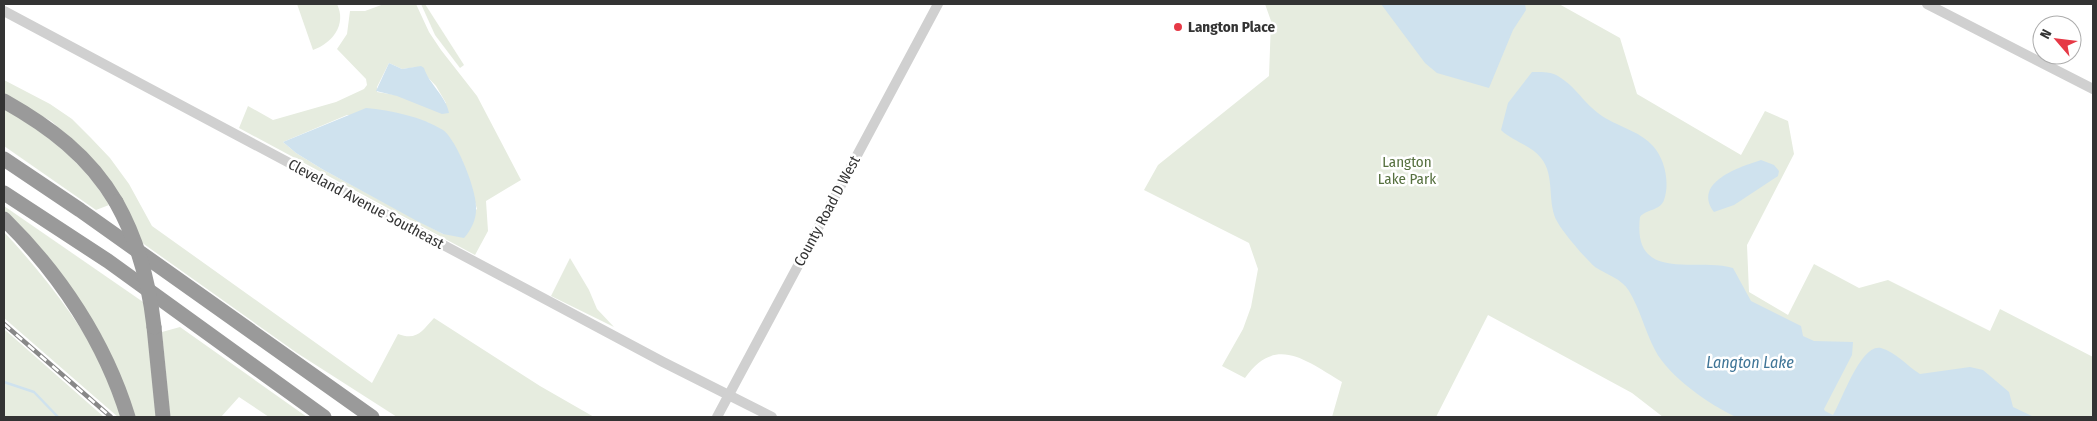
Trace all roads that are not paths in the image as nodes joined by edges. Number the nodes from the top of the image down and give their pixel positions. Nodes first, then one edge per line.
1 (938, 4) edge
2 (1927, 4) edge
3 (4, 11) edge
4 (2093, 89) edge
5 (4, 101) edge
6 (4, 159) edge
7 (4, 193) edge
8 (4, 219) edge
9 (312, 374) junction
10 (728, 395) junction
11 (128, 417) edge
12 (163, 417) edge
13 (324, 417) edge
14 (372, 417) edge
15 (385, 417) edge
16 (717, 417) edge
17 (772, 417) edge

1 - 10 street, County Road D West
2 - 4 street
3 - 10 street, Cleveland Avenue Southeast
5 - 12 highway, bridge
6 - 9 highway
7 - 13 highway
8 - 11 highway
9 - 14 highway
9 - 15 highway
10 - 16 street, County Road D West
10 - 17 street, Cleveland Avenue Southeast

